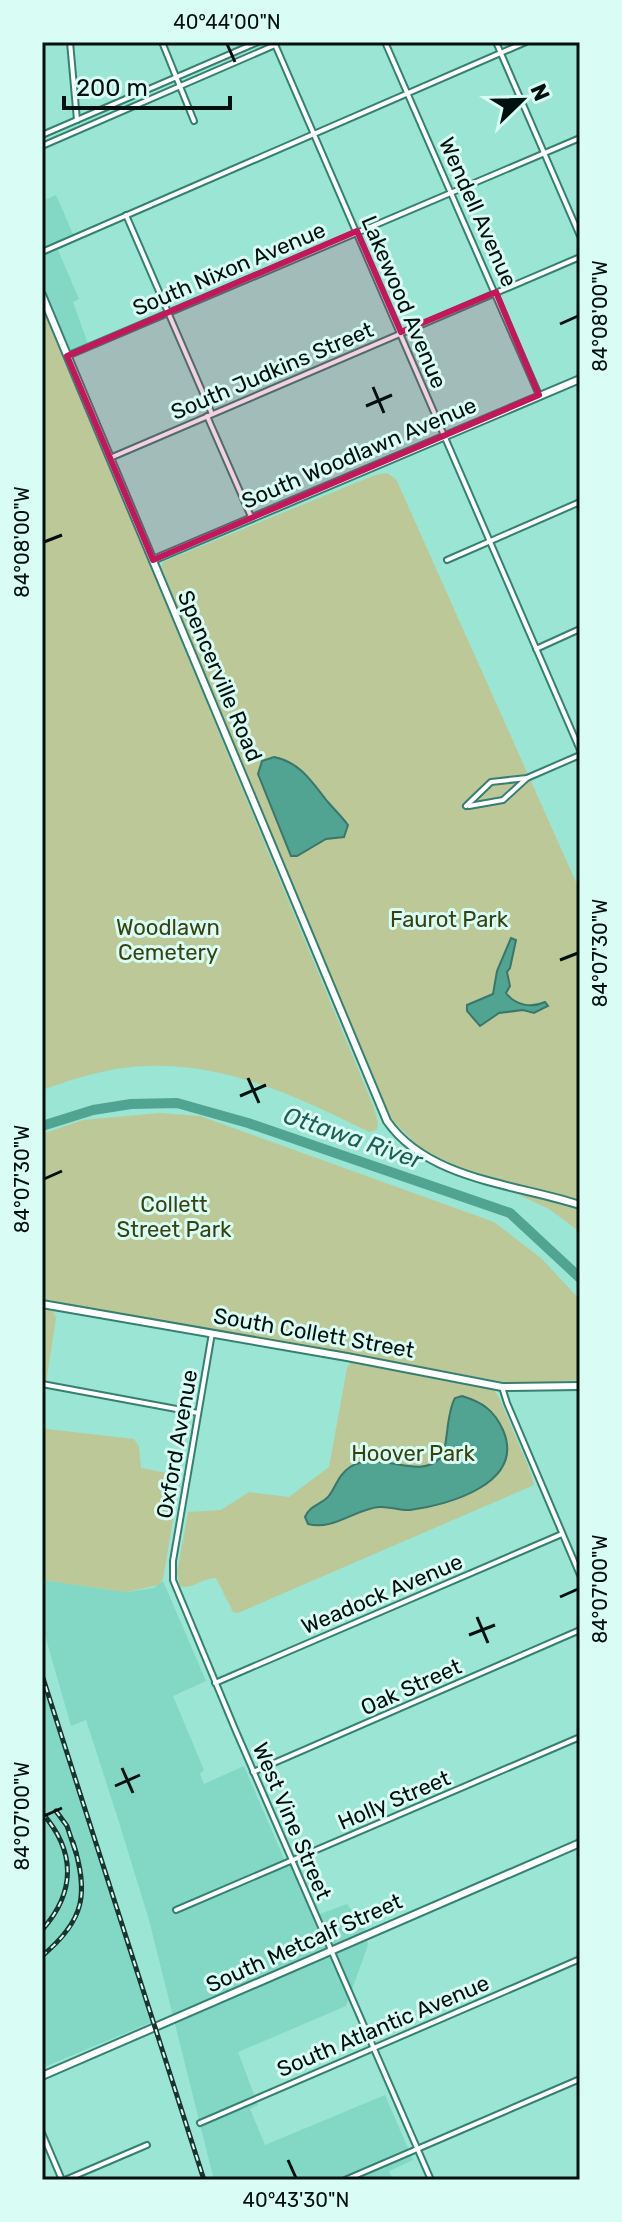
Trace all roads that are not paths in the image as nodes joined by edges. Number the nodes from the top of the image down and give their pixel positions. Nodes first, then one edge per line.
1 (70, 42) edge
2 (162, 42) edge
3 (258, 42) edge
4 (385, 42) edge
5 (496, 42) edge
6 (526, 42) edge
7 (275, 44) edge
8 (501, 53) junction
9 (176, 77) junction
10 (180, 87) junction
11 (407, 92) junction
12 (77, 120) junction
13 (194, 121) dead end
14 (315, 131) junction
15 (42, 135) edge
16 (580, 138) edge
17 (42, 146) edge
18 (545, 153) junction
19 (452, 191) junction
20 (126, 215) junction
21 (357, 231) junction
22 (580, 236) edge
23 (42, 252) edge
24 (580, 257) edge
25 (496, 292) junction
26 (42, 295) edge
27 (168, 312) junction
28 (401, 332) junction
29 (67, 356) junction
30 (580, 379) edge
31 (539, 395) junction
32 (210, 415) junction
33 (444, 437) junction
34 (110, 458) junction
35 (580, 502) edge
36 (252, 519) junction
37 (491, 541) junction
38 (153, 560) junction
39 (447, 560) dead end
40 (580, 629) edge
41 (536, 649) junction
42 (580, 753) edge
43 (527, 778) junction
44 (580, 1205) edge
45 (42, 1304) edge
46 (212, 1333) junction
47 (42, 1384) edge
48 (580, 1386) edge
49 (502, 1387) junction
50 (198, 1413) junction
51 (562, 1534) junction
52 (173, 1561) joint
53 (580, 1575) edge
54 (580, 1630) edge
55 (215, 1683) junction
56 (580, 1737) edge
57 (253, 1772) junction
58 (580, 1843) edge
59 (292, 1862) junction
60 (176, 1910) dead end
61 (331, 1951) junction
62 (580, 1959) edge
63 (373, 2048) junction
64 (42, 2076) edge
65 (580, 2079) edge
66 (200, 2123) dead end
67 (42, 2133) edge
68 (147, 2145) dead end
69 (417, 2149) junction
70 (64, 2180) edge
71 (345, 2180) edge
72 (431, 2180) edge

1 - 12 street
2 - 9 street
3 - 9 street
4 - 11 street, Wendell Avenue
5 - 8 street
6 - 8 street
7 - 10 street
7 - 14 street, Lakewood Avenue
8 - 11 street
8 - 18 street
9 - 10 street
9 - 12 street
10 - 13 street
10 - 17 street
11 - 14 street
11 - 19 street, Wendell Avenue
12 - 15 street
14 - 20 street
14 - 21 street, Lakewood Avenue
16 - 18 street, South Nixon Avenue
18 - 19 street, South Nixon Avenue
18 - 22 street
19 - 21 street, South Nixon Avenue
19 - 25 street, Wendell Avenue
20 - 23 street
20 - 27 street
21 - 27 street, South Nixon Avenue
21 - 28 street, Lakewood Avenue
24 - 25 street, South Judkins Street
25 - 28 street, South Judkins Street
25 - 31 street, Wendell Avenue
26 - 29 street, Spencerville Road
27 - 29 street, South Nixon Avenue
27 - 32 street
28 - 32 street, South Judkins Street
28 - 33 street, Lakewood Avenue
29 - 34 street, Spencerville Road
30 - 31 street, South Woodlawn Avenue
31 - 33 street, South Woodlawn Avenue
32 - 34 street, South Judkins Street
32 - 36 street
33 - 36 street, South Woodlawn Avenue
33 - 37 street, Lakewood Avenue
34 - 38 street, Spencerville Road
35 - 37 street
36 - 38 street, South Woodlawn Avenue
37 - 39 street
37 - 41 street, Lakewood Avenue
38 - 44 street, Spencerville Road
40 - 41 street
41 - 42 street, Lakewood Avenue
42 - 43 street
43 - 43 street
45 - 46 street, South Collett Street
46 - 49 street, South Collett Street
46 - 50 street, Oxford Avenue
47 - 50 street
48 - 49 street, South Collett Street
49 - 51 street
50 - 52 street, Oxford Avenue
51 - 53 street
51 - 55 street, Weadock Avenue
52 - 55 street, West Vine Street
54 - 57 street, Oak Street
55 - 57 street, West Vine Street
56 - 59 street, Holly Street
57 - 59 street, West Vine Street
58 - 61 street, South Metcalf Street
59 - 60 street, Holly Street
59 - 61 street, West Vine Street
61 - 63 street, West Vine Street
61 - 64 street, South Metcalf Street
62 - 63 street, South Atlantic Avenue
63 - 66 street, South Atlantic Avenue
63 - 69 street, West Vine Street
65 - 69 street
67 - 70 street
68 - 70 street
69 - 71 street
69 - 72 street, West Vine Street

